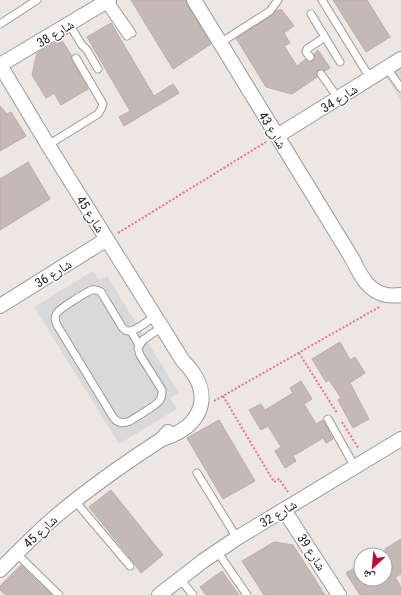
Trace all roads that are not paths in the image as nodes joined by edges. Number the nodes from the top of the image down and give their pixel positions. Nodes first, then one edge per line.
1 (37, 0) edge
2 (194, 0) edge
3 (278, 0) edge
4 (322, 0) edge
5 (106, 1) edge
6 (311, 14) dead end
7 (71, 23) junction
8 (0, 24) edge
9 (130, 34) dead end
10 (325, 37) junction
11 (220, 43) junction
12 (310, 57) dead end
13 (76, 58) dead end
14 (340, 62) dead end
15 (397, 64) edge
16 (0, 65) edge
17 (98, 68) dead end
18 (321, 74) dead end
19 (370, 78) junction
20 (401, 88) edge
21 (338, 98) junction
22 (277, 136) junction
23 (48, 145) junction
24 (107, 239) junction
25 (353, 260) junction
26 (401, 286) edge
27 (401, 295) edge
28 (0, 306) edge
29 (158, 321) junction
30 (131, 331) junction
31 (139, 345) junction
32 (183, 361) junction
33 (328, 419) dead end
34 (162, 439) junction
35 (401, 439) edge
36 (360, 464) junction
37 (197, 473) dead end
38 (75, 501) junction
39 (289, 506) junction
40 (237, 538) junction
41 (216, 551) junction
42 (16, 554) junction
43 (130, 566) dead end
44 (0, 570) edge
45 (180, 579) junction
46 (59, 595) edge
47 (160, 595) edge
48 (193, 595) edge
49 (246, 595) edge
50 (339, 595) edge

1 - 8 lane
2 - 11 street, شارع 43
3 - 11 lane
4 - 19 lane
5 - 7 street, شارع 38
5 - 9 lane
6 - 10 lane
7 - 16 street, شارع 38
7 - 17 lane
10 - 12 lane
10 - 14 lane
11 - 22 street, شارع 43
13 - 23 lane
15 - 19 street, شارع 34
15 - 20 lane
16 - 23 street, شارع 45
18 - 21 lane
19 - 21 street, شارع 34
21 - 22 street, شارع 34
22 - 25 street, شارع 43
23 - 24 street, شارع 45
24 - 28 street, شارع 36
24 - 29 street, شارع 45
25 - 26 street, شارع 43
25 - 27 street, شارع 43
29 - 30 lane
29 - 31 lane
29 - 32 street, شارع 45
30 - 31 lane
30 - 31 lane
32 - 34 street, شارع 45
32 - 34 street, شارع 45
33 - 36 lane
34 - 38 street, شارع 45
35 - 36 street, شارع 32
36 - 39 street, شارع 32
37 - 40 lane
38 - 42 street, شارع 45
38 - 43 lane
39 - 40 street, شارع 32
39 - 50 street, شارع 39
40 - 41 street, شارع 32
41 - 45 street, شارع 32
41 - 49 lane
42 - 44 street, شارع 45
42 - 46 lane
45 - 47 street, شارع 32
45 - 48 lane

